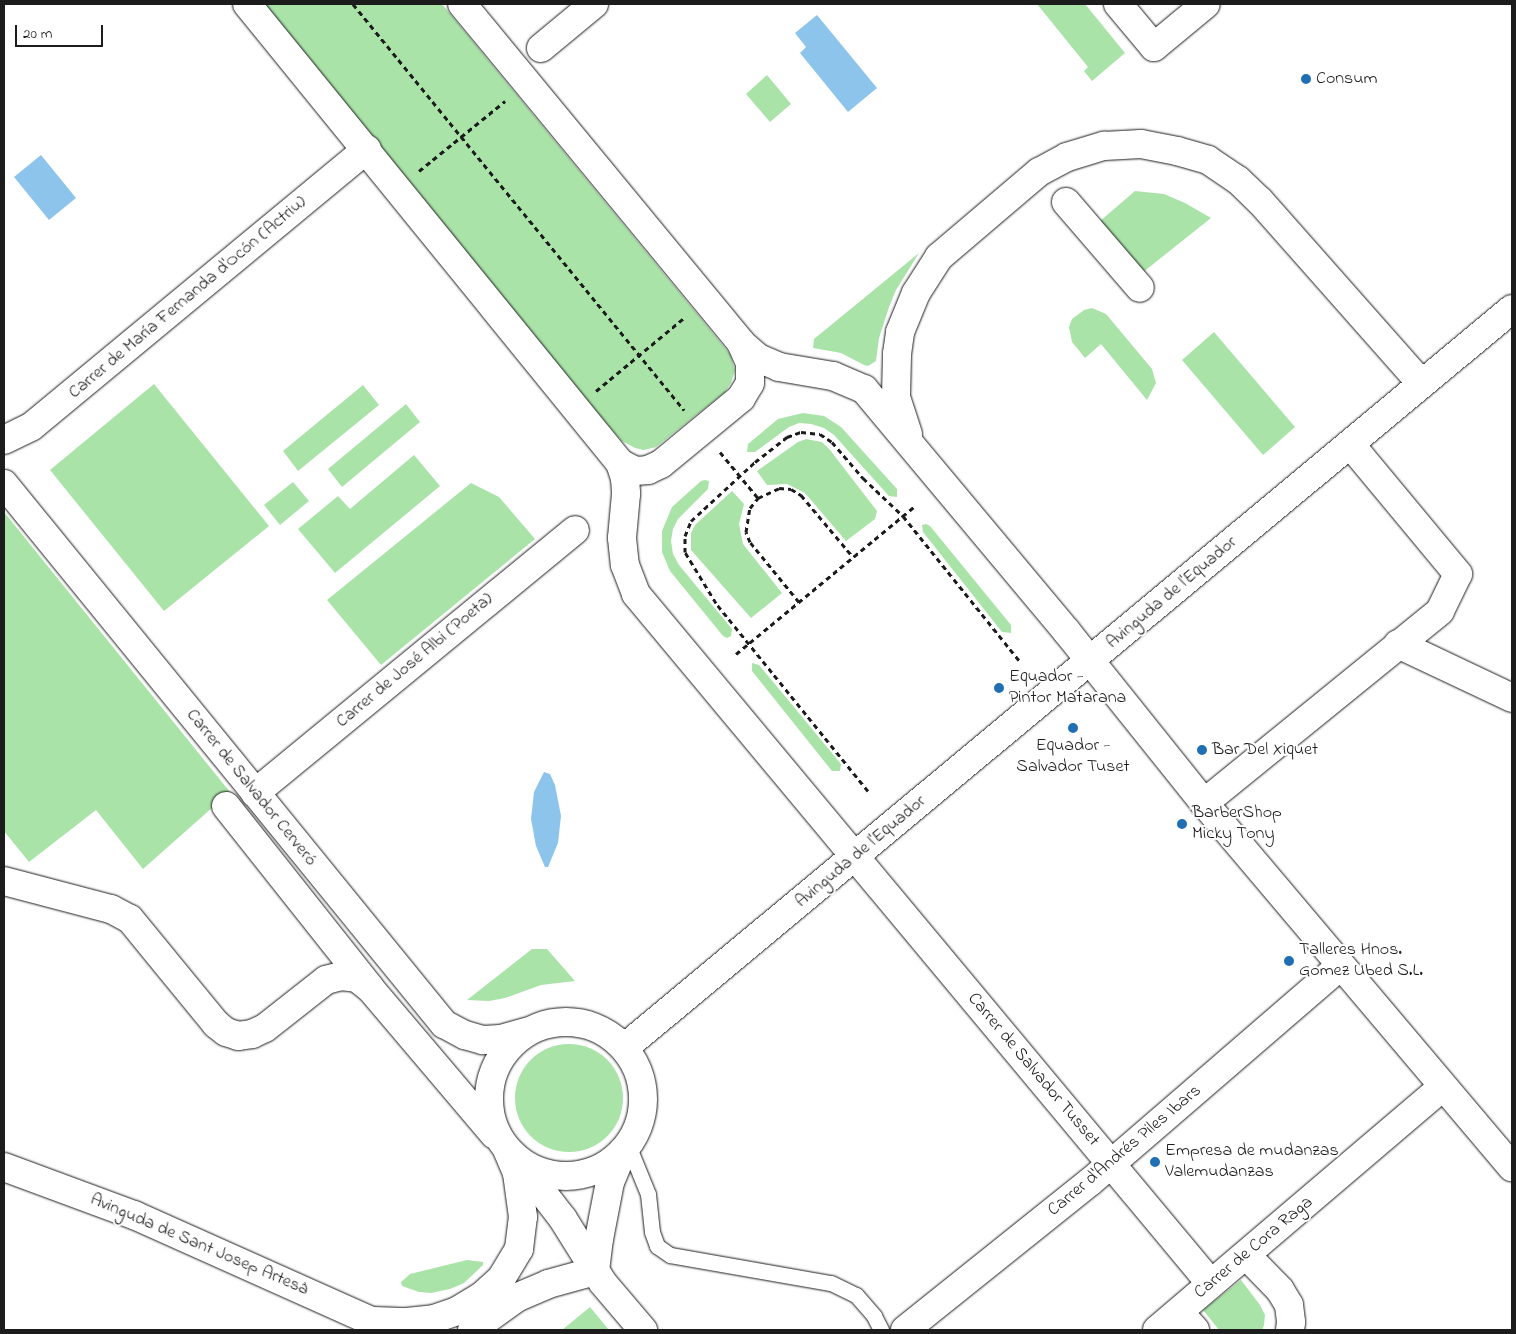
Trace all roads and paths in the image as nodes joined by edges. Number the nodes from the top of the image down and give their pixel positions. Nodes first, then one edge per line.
1 (247, 4) edge
2 (353, 4) edge
3 (462, 4) edge
4 (594, 4) edge
5 (1118, 4) edge
6 (1206, 4) edge
7 (541, 48) dead end
8 (508, 99) dead end
9 (461, 137) junction
10 (368, 149) junction
11 (415, 174) dead end
12 (1066, 202) dead end
13 (1140, 288) dead end
14 (1512, 309) edge
15 (687, 316) dead end
16 (741, 343) junction
17 (640, 355) junction
18 (1422, 384) junction
19 (594, 393) dead end
20 (687, 412) dead end
21 (4, 440) edge
22 (1350, 444) junction
23 (913, 446) junction
24 (716, 447) dead end
25 (620, 463) junction
26 (739, 475) junction
27 (4, 484) edge
28 (758, 498) junction
29 (914, 507) dead end
30 (903, 516) junction
31 (574, 530) dead end
32 (853, 557) junction
33 (799, 602) junction
34 (749, 644) junction
35 (1398, 644) junction
36 (736, 654) dead end
37 (1090, 661) junction
38 (1021, 663) dead end
39 (1512, 698) edge
40 (868, 791) dead end
41 (255, 793) junction
42 (1204, 803) junction
43 (226, 806) dead end
44 (855, 857) junction
45 (4, 881) edge
46 (1340, 966) junction
47 (370, 988) junction
48 (526, 1032) junction
49 (624, 1048) junction
50 (1443, 1087) junction
51 (626, 1148) junction
52 (509, 1151) junction
53 (1111, 1164) junction
54 (4, 1167) edge
55 (1512, 1167) edge
56 (1246, 1255) junction
57 (595, 1271) junction
58 (1211, 1284) junction
59 (1187, 1321) edge
60 (383, 1326) edge
61 (472, 1330) edge
62 (643, 1330) edge
63 (881, 1330) edge
64 (904, 1330) edge
65 (1157, 1330) edge
66 (1290, 1330) edge

1 - 10 street
2 - 9 path
3 - 16 street
4 - 7 street
5 - 6 street
8 - 9 path
9 - 11 path
9 - 17 path
10 - 21 street, Carrer de María Fernanda d'Ocón (Actriu)
10 - 25 street
12 - 13 street
14 - 18 street, Avinguda de l'Equador
15 - 17 path
16 - 23 street
16 - 25 street
17 - 19 path
17 - 20 path
18 - 22 street, Avinguda de l'Equador
18 - 23 street
22 - 35 street
22 - 37 street, Avinguda de l'Equador
23 - 37 street
24 - 26 path
25 - 44 street, Carrer de Salvador Tusset
26 - 28 path
26 - 30 path
26 - 34 path
27 - 41 street, Carrer de Salvador Cerveró
28 - 32 path
28 - 33 path
29 - 30 path
30 - 32 path
30 - 38 path
31 - 41 street, Carrer de José Albi (Poeta)
32 - 33 path
33 - 34 path
34 - 36 path
34 - 40 path
35 - 39 street
35 - 42 street
37 - 42 street
37 - 44 street, Avinguda de l'Equador
41 - 48 street, Carrer de Salvador Cerveró
42 - 46 street
43 - 47 street, Carrer de Salvador Cerveró
44 - 49 street, Avinguda de l'Equador
44 - 53 street, Carrer de Salvador Tusset
45 - 47 street
46 - 50 street
46 - 53 street, Carrer d'Andrés Piles Ibars
47 - 52 street, Carrer de Salvador Cerveró
48 - 49 street
48 - 52 street
49 - 51 street
50 - 55 street
50 - 56 street, Carrer de Cora Raga
51 - 52 street
51 - 57 street
51 - 63 lane
52 - 57 street
52 - 60 street
53 - 58 street, Carrer de Salvador Tusset
53 - 64 street, Carrer d'Andrés Piles Ibars
54 - 60 street, Avinguda de Sant Josep Artesà
56 - 58 street, Carrer de Cora Raga
56 - 66 street
57 - 61 street
57 - 62 street
58 - 59 street, Carrer de Cora Raga
59 - 65 street, Carrer de Cora Raga

